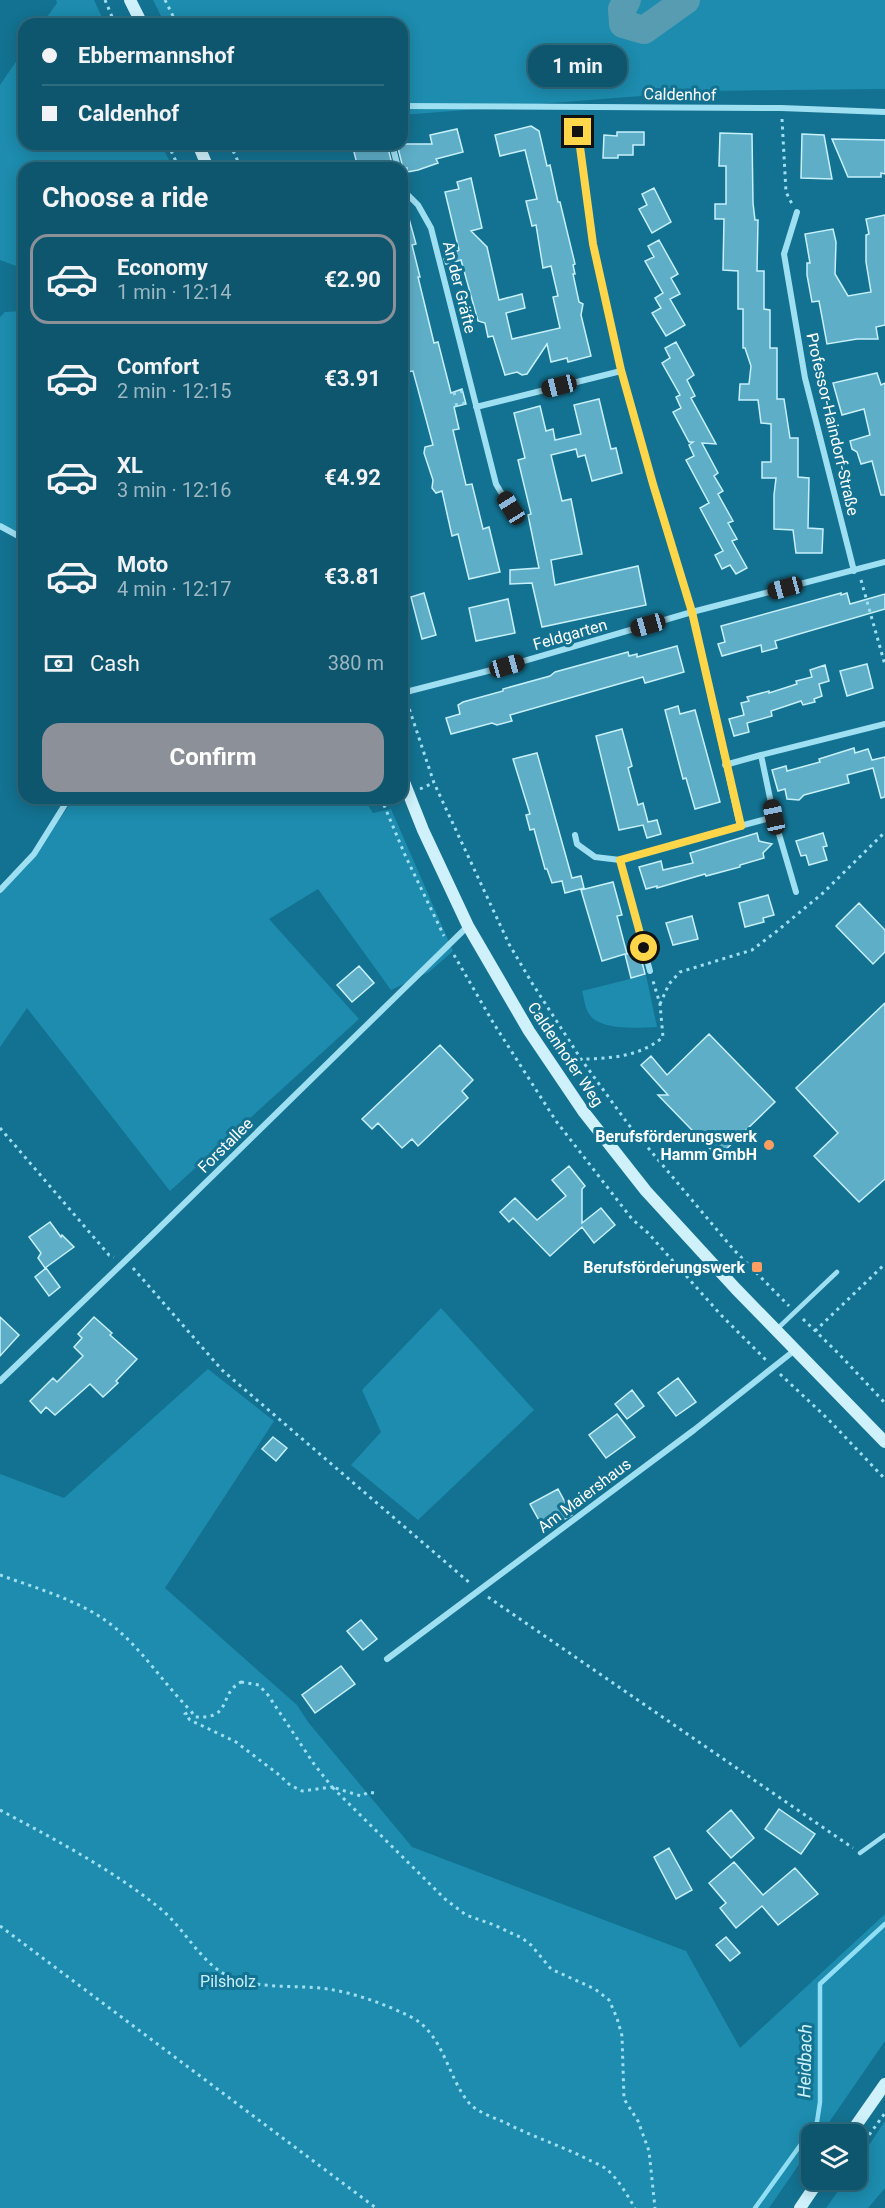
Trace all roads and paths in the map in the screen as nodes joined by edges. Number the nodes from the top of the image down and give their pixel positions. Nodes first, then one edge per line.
1 (105, 0) edge
2 (130, 0) edge
3 (165, 0) edge
4 (112, 18) edge
5 (139, 18) edge
6 (174, 18) edge
7 (408, 106) edge
8 (782, 108) junction
9 (885, 112) edge
10 (578, 132) dead end
11 (786, 192) dead end
12 (408, 195) edge
13 (797, 212) dead end
14 (621, 370) junction
15 (463, 391) dead end
16 (453, 394) dead end
17 (476, 407) junction
18 (511, 508) dead end
19 (0, 526) edge
20 (18, 536) edge
21 (885, 562) edge
22 (856, 570) junction
23 (692, 612) junction
24 (885, 665) edge
25 (408, 692) edge
26 (408, 708) edge
27 (885, 724) edge
28 (761, 755) junction
29 (725, 765) junction
30 (408, 792) edge
31 (65, 804) edge
32 (383, 805) edge
33 (774, 817) junction
34 (741, 826) junction
35 (885, 832) edge
36 (574, 835) dead end
37 (620, 860) junction
38 (0, 890) edge
39 (796, 891) dead end
40 (468, 926) junction
41 (448, 944) junction
42 (650, 971) joint
43 (660, 1004) junction
44 (581, 1059) junction
45 (550, 1061) junction
46 (0, 1128) edge
47 (124, 1263) junction
48 (885, 1264) edge
49 (837, 1272) dead end
50 (796, 1313) junction
51 (776, 1330) junction
52 (815, 1331) junction
53 (795, 1349) junction
54 (774, 1368) junction
55 (0, 1381) edge
56 (885, 1403) edge
57 (885, 1442) edge
58 (885, 1479) edge
59 (0, 1575) edge
60 (479, 1591) junction
61 (387, 1659) dead end
62 (191, 1711) junction
63 (332, 1786) junction
64 (374, 1793) dead end
65 (0, 1810) edge
66 (885, 1835) edge
67 (860, 1853) joint
68 (0, 1926) edge
69 (885, 2084) edge
70 (885, 2114) edge
71 (857, 2124) edge
72 (867, 2138) edge
73 (812, 2190) edge
74 (376, 2208) edge
75 (635, 2208) edge
76 (655, 2208) edge
77 (800, 2208) edge

1 - 4 path
2 - 5 main road
3 - 6 path
7 - 8 street, Caldenhof
8 - 9 street, Caldenhof
8 - 11 path
10 - 14 street
12 - 17 street, An der Gräfte
13 - 22 street, Professor-Haindorf-Straße
14 - 17 street
14 - 23 street
15 - 16 path
17 - 18 street, An der Gräfte
19 - 20 street
21 - 22 street, Feldgarten
22 - 23 street, Feldgarten
22 - 24 path
23 - 25 street, Feldgarten
23 - 29 street
26 - 44 path
27 - 28 street
28 - 29 street
28 - 33 street
29 - 34 street
30 - 40 main road, Caldenhofer Weg
31 - 38 street
32 - 41 path
33 - 34 street
33 - 39 street
34 - 37 street
35 - 43 path
36 - 37 street
37 - 42 street
40 - 41 street, Forstallee
40 - 45 main road, Caldenhofer Weg
41 - 47 street, Forstallee
41 - 54 path
42 - 43 path
43 - 44 path
44 - 45 path
44 - 50 path
45 - 51 main road, Caldenhofer Weg
46 - 47 path
47 - 55 street, Forstallee
47 - 60 path
48 - 52 path
49 - 50 lane
50 - 51 lane
50 - 52 path
51 - 53 main road, Caldenhofer Weg
52 - 56 path
53 - 54 street, Am Maiershaus
53 - 57 main road, Caldenhofer Weg
54 - 58 path
54 - 60 street, Am Maiershaus
59 - 62 path
60 - 61 street, Am Maiershaus
60 - 67 path
62 - 63 path
62 - 63 path
63 - 64 path
63 - 76 path
65 - 75 path
66 - 67 lane
68 - 74 path
69 - 71 main road
70 - 72 path
73 - 77 main road

